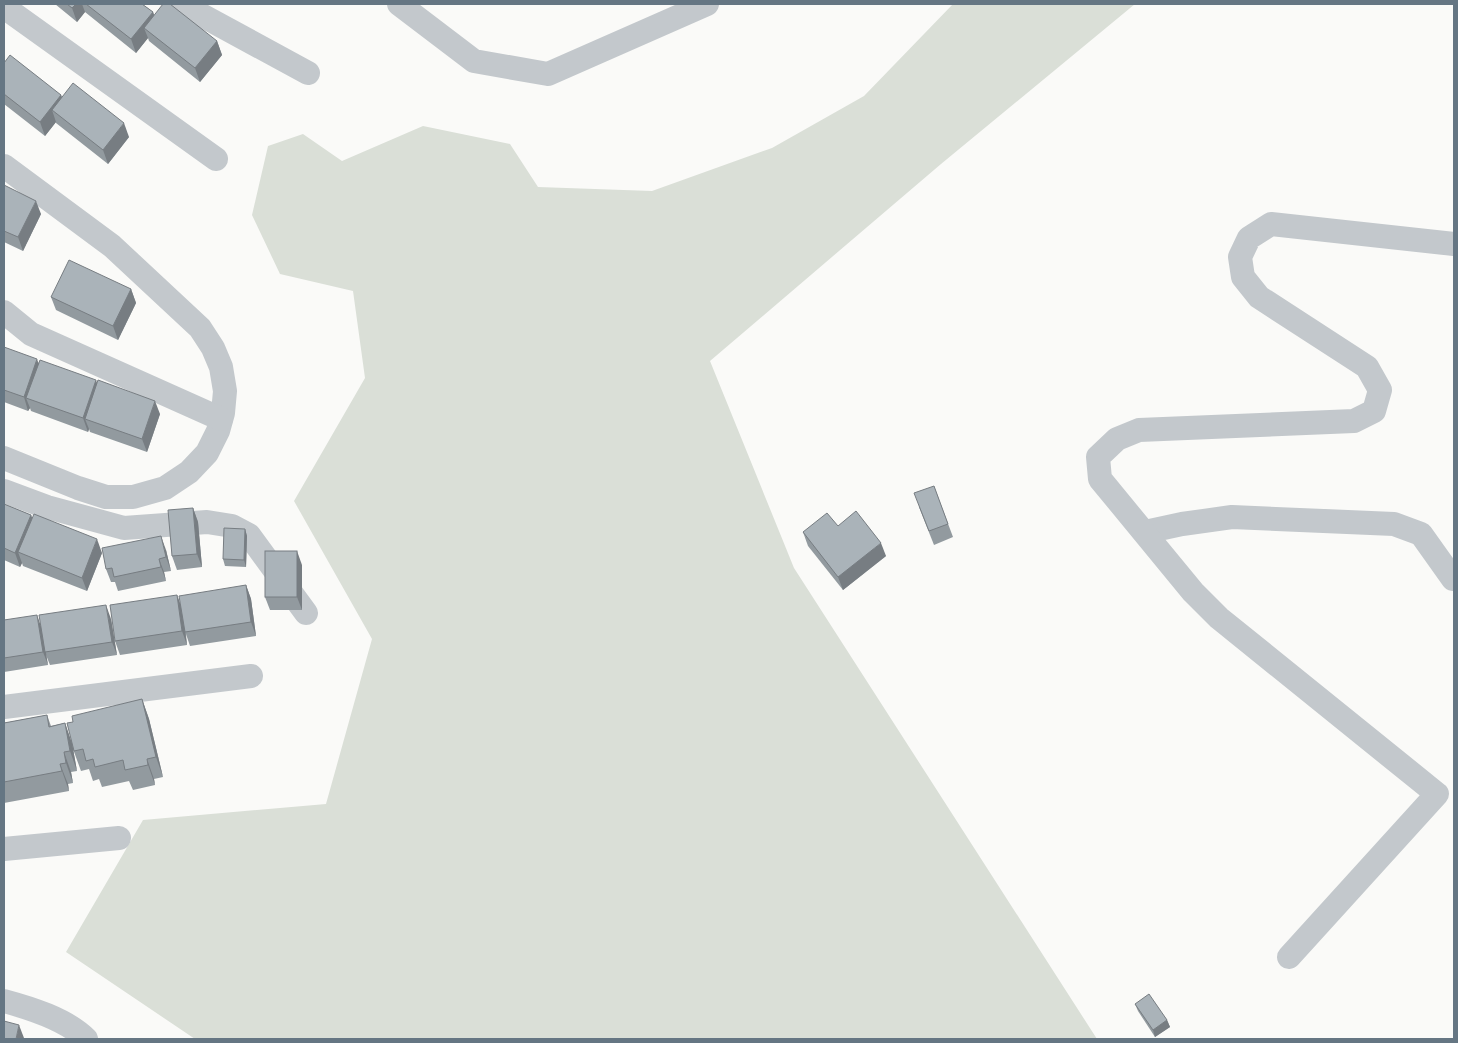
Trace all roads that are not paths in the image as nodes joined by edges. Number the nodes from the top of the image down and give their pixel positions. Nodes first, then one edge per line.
1 (181, 4) edge
2 (399, 4) edge
3 (707, 4) edge
4 (4, 7) edge
5 (308, 73) dead end
6 (216, 159) dead end
7 (4, 166) edge
8 (1454, 244) edge
9 (4, 312) edge
10 (221, 419) junction
11 (4, 458) edge
12 (4, 491) edge
13 (1145, 532) junction
14 (1453, 579) edge
15 (306, 614) dead end
16 (251, 676) dead end
17 (4, 707) edge
18 (119, 838) dead end
19 (4, 849) edge
20 (1288, 957) dead end
21 (4, 1001) edge
22 (86, 1039) edge

1 - 5 street
2 - 3 street
4 - 6 street
7 - 10 street
8 - 13 street
9 - 10 street
10 - 11 street
12 - 15 street
13 - 14 street
13 - 20 street
16 - 17 street
18 - 19 street
21 - 22 street

